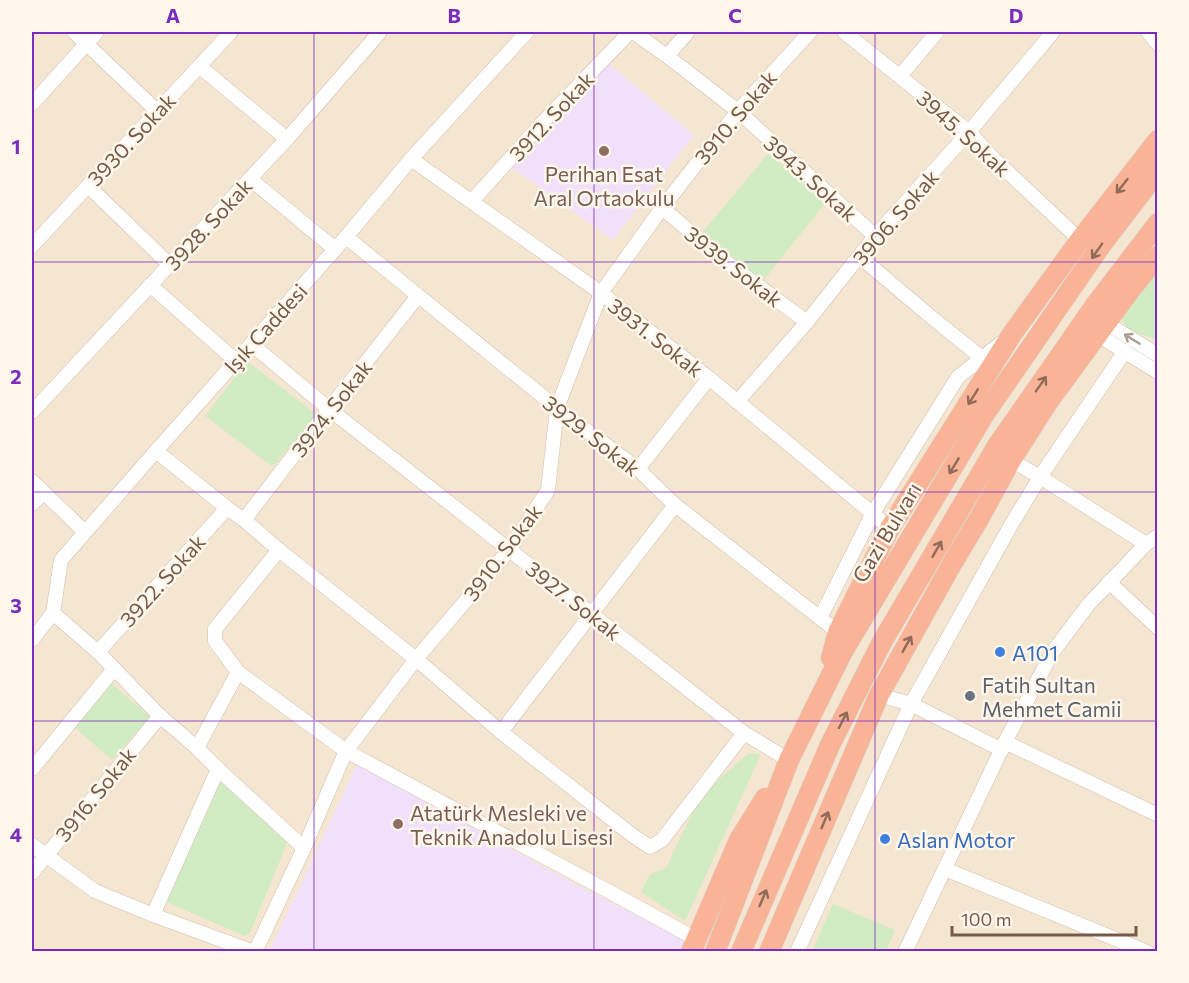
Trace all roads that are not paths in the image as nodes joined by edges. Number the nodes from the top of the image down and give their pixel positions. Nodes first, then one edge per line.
1 (74, 32) edge
2 (97, 32) edge
3 (231, 32) edge
4 (380, 32) edge
5 (527, 32) edge
6 (631, 32) edge
7 (688, 32) edge
8 (810, 32) edge
9 (844, 32) edge
10 (938, 32) edge
11 (1053, 32) edge
12 (1148, 32) edge
13 (86, 43) junction
14 (1158, 44) edge
15 (667, 56) junction
16 (199, 66) junction
17 (900, 76) junction
18 (32, 104) edge
19 (157, 111) junction
20 (738, 111) junction
21 (969, 132) junction
22 (287, 139) junction
23 (1158, 140) edge
24 (411, 159) junction
25 (1158, 171) edge
26 (250, 179) junction
27 (88, 186) junction
28 (472, 201) junction
29 (662, 208) junction
30 (1158, 223) edge
31 (875, 236) junction
32 (346, 237) junction
33 (1080, 240) junction
34 (32, 246) edge
35 (335, 249) junction
36 (1158, 256) edge
37 (860, 257) junction
38 (170, 265) junction
39 (150, 285) junction
40 (601, 293) junction
41 (418, 296) junction
42 (807, 321) junction
43 (1102, 329) junction
44 (1012, 334) junction
45 (251, 344) junction
46 (1125, 351) junction
47 (1157, 354) edge
48 (982, 358) junction
49 (236, 361) junction
50 (1158, 372) edge
51 (709, 378) junction
52 (737, 402) junction
53 (557, 408) junction
54 (329, 409) junction
55 (32, 412) edge
56 (156, 451) junction
57 (1011, 460) junction
58 (638, 469) junction
59 (1040, 477) junction
60 (32, 481) edge
61 (43, 493) junction
62 (32, 504) edge
63 (675, 505) junction
64 (227, 508) junction
65 (873, 513) junction
66 (244, 520) junction
67 (890, 528) junction
68 (86, 532) junction
69 (1158, 536) edge
70 (1146, 544) junction
71 (510, 549) junction
72 (279, 550) junction
73 (1109, 582) junction
74 (53, 613) junction
75 (592, 614) junction
76 (820, 618) junction
77 (1158, 628) edge
78 (838, 632) junction
79 (32, 640) edge
80 (98, 652) junction
81 (416, 659) junction
82 (114, 669) junction
83 (238, 672) junction
84 (879, 695) junction
85 (817, 703) junction
86 (911, 704) junction
87 (160, 716) junction
88 (501, 732) junction
89 (744, 733) junction
90 (830, 745) junction
91 (1003, 746) junction
92 (197, 748) junction
93 (346, 751) junction
94 (789, 760) junction
95 (32, 769) edge
96 (218, 769) junction
97 (1158, 814) edge
98 (32, 845) edge
99 (304, 848) junction
100 (46, 855) junction
101 (945, 869) junction
102 (32, 873) edge
103 (153, 915) junction
104 (693, 945) edge
105 (771, 947) edge
106 (254, 951) edge
107 (715, 951) edge
108 (741, 951) edge
109 (795, 951) edge
110 (905, 951) edge
111 (1147, 951) edge

1 - 13 street
2 - 13 street
3 - 16 street, 3930. Sokak
4 - 22 street, 3928. Sokak
5 - 24 street, Işık Caddesi
6 - 15 street, 3943. Sokak
6 - 28 street, 3912. Sokak
7 - 15 street
8 - 20 street, 3910. Sokak
9 - 17 street, 3945. Sokak
10 - 17 street
11 - 21 street, 3906. Sokak
12 - 14 street
13 - 18 street
13 - 19 street
15 - 20 street, 3943. Sokak
16 - 19 street, 3930. Sokak
16 - 22 street
17 - 21 street, 3945. Sokak
19 - 27 street, 3930. Sokak
20 - 29 street, 3910. Sokak
20 - 31 street, 3943. Sokak
21 - 31 street, 3906. Sokak
21 - 33 street, 3945. Sokak
22 - 26 street, 3928. Sokak
23 -> 33 highway
24 - 28 street, 3931. Sokak
24 - 32 street, Işık Caddesi
25 -> 85 highway, Gazi Bulvarı
26 - 35 street
26 - 38 street, 3928. Sokak
27 - 34 street, 3930. Sokak
27 - 38 street
28 - 40 street, 3931. Sokak
29 - 40 street, 3910. Sokak
29 - 42 street, 3939. Sokak
90 -> 30 highway
31 - 37 street, 3906. Sokak
32 - 35 street, Işık Caddesi
32 - 41 street, 3929. Sokak
33 - 44 highway
35 - 45 street, Işık Caddesi
36 - 43 highway
37 - 42 street, 3906. Sokak
37 - 48 street
38 - 39 street, 3928. Sokak
39 - 49 street
39 - 55 street, 3928. Sokak
40 - 51 street, 3931. Sokak
40 - 53 street, 3910. Sokak
41 - 53 street, 3929. Sokak
41 - 54 street, 3924. Sokak
42 - 52 street, 3906. Sokak
43 - 46 street
47 -> 43 street
43 - 57 highway
44 - 48 street
44 -> 67 highway
45 - 49 street, Işık Caddesi
45 - 54 street, 3927. Sokak
46 - 50 street
46 - 59 street
48 - 65 street
49 - 56 street, Işık Caddesi
51 - 52 street, 3931. Sokak
51 - 58 street
52 - 65 street, 3931. Sokak
53 - 58 street, 3929. Sokak
53 - 71 street, 3910. Sokak
54 - 66 street, 3924. Sokak
54 - 71 street, 3927. Sokak
56 - 64 street
56 - 68 street, Işık Caddesi
57 - 59 street
84 -> 57 highway
58 - 63 street, 3929. Sokak
59 - 70 street
59 - 86 street
60 - 61 street
61 - 62 street
61 - 68 street
63 - 75 street
63 - 76 street, 3929. Sokak
64 - 66 street
64 - 80 street, 3922. Sokak
65 - 67 street, 3931. Sokak
65 - 76 street
66 - 72 street
67 - 78 highway
68 - 74 street, Işık Caddesi
69 - 70 street
70 - 73 street
71 - 75 street, 3927. Sokak
71 - 81 street, 3910. Sokak
72 - 81 street
72 - 83 street
73 - 77 street
73 - 91 street
74 - 79 street, Işık Caddesi
74 - 80 street
75 - 88 street
75 - 89 street, 3927. Sokak
76 - 78 street, 3929. Sokak
78 - 85 highway
80 - 82 street
81 - 88 street
81 - 93 street, 3910. Sokak
82 - 87 street
82 - 95 street
83 - 92 street
83 - 93 street
84 - 86 street
105 -> 84 highway
85 - 94 highway, Gazi Bulvarı
86 - 91 street
86 - 109 street
87 - 92 street
87 - 100 street, 3916. Sokak
88 - 89 street
89 - 94 street, 3927. Sokak
90 - 105 highway
108 -> 90 highway
91 - 97 street
91 - 101 street
92 - 96 street
93 - 99 street, 3910. Sokak
93 - 104 street
94 - 104 highway
94 - 107 highway, Gazi Bulvarı
96 - 99 street
96 - 103 street
98 - 100 street
99 - 106 street, 3910. Sokak
100 - 102 street, 3916. Sokak
100 - 103 street
101 - 110 street
101 - 111 street
103 - 106 street
105 - 109 street

